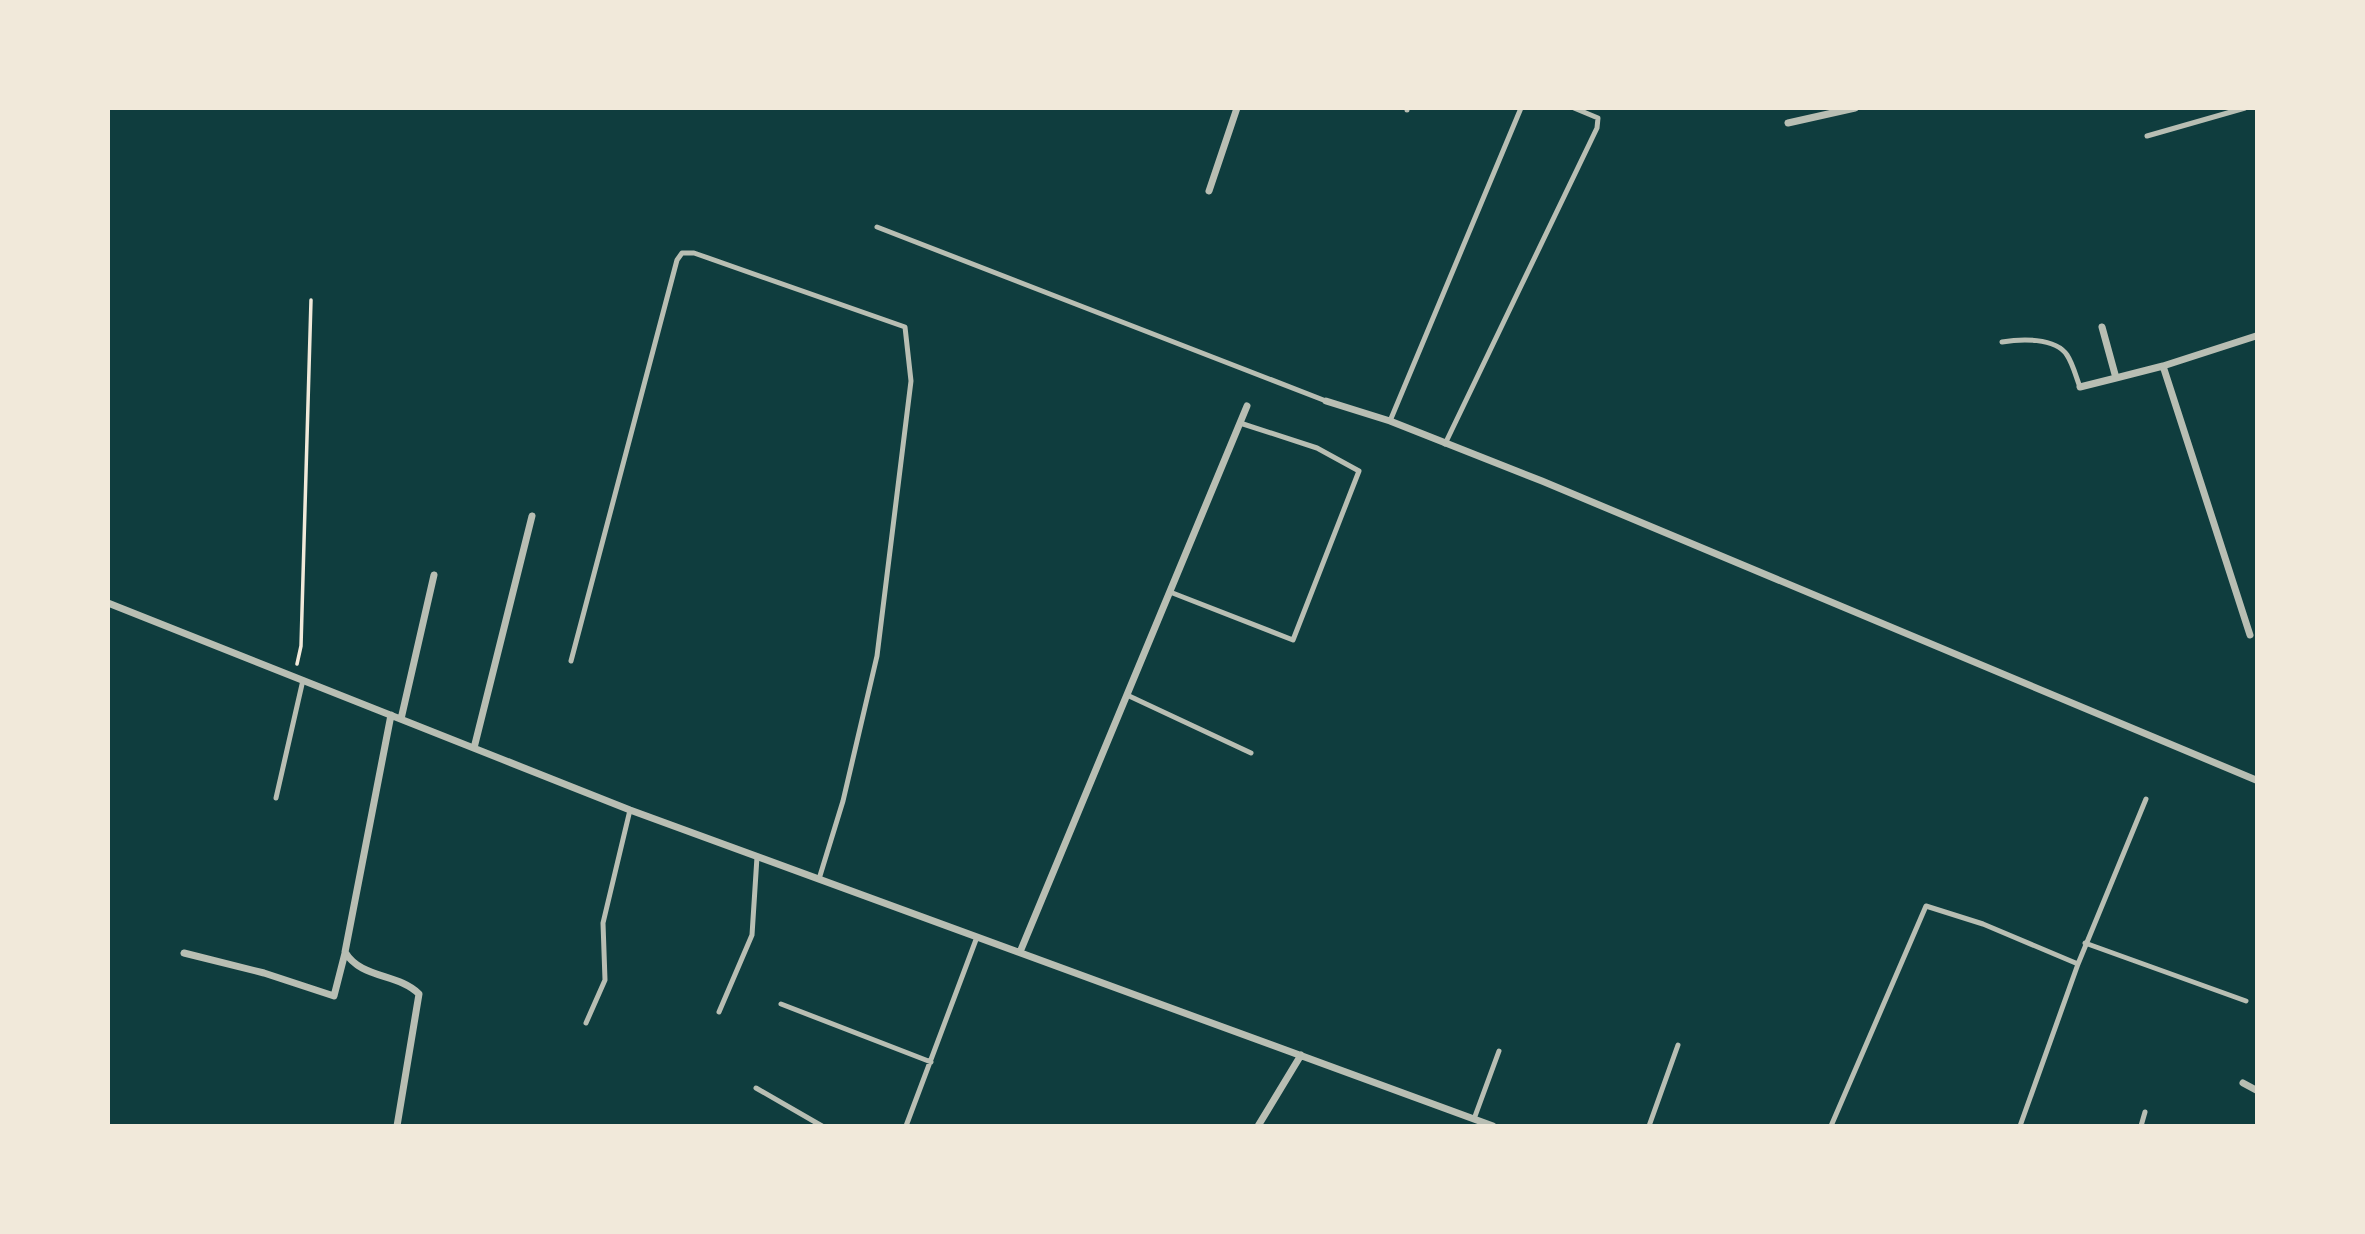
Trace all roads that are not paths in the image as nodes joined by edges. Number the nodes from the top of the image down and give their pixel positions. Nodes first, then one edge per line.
1 (1237, 108) edge
2 (1521, 108) edge
3 (1574, 108) edge
4 (1855, 108) edge
5 (2245, 108) edge
6 (1788, 123) dead end
7 (2147, 136) dead end
8 (1209, 191) dead end
9 (877, 227) dead end
10 (2102, 327) dead end
11 (2256, 337) edge
12 (2002, 342) dead end
13 (2163, 366) junction
14 (2116, 378) junction
15 (2080, 387) joint
16 (1326, 401) joint
17 (1247, 406) dead end
18 (1390, 421) junction
19 (1240, 423) junction
20 (1445, 444) junction
21 (532, 516) dead end
22 (434, 575) dead end
23 (1170, 593) junction
24 (108, 603) edge
25 (2250, 635) dead end
26 (571, 661) dead end
27 (303, 680) junction
28 (1127, 695) junction
29 (391, 715) junction
30 (401, 719) junction
31 (474, 748) junction
32 (1251, 753) dead end
33 (2256, 780) edge
34 (276, 798) dead end
35 (2147, 799) dead end
36 (630, 810) junction
37 (757, 857) junction
38 (819, 879) junction
39 (977, 937) junction
40 (2085, 943) junction
41 (1020, 952) junction
42 (184, 953) dead end
43 (345, 953) junction
44 (2078, 964) junction
45 (2246, 1002) dead end
46 (781, 1004) dead end
47 (719, 1012) dead end
48 (586, 1023) dead end
49 (1678, 1045) dead end
50 (1499, 1051) dead end
51 (1301, 1055) junction
52 (931, 1062) junction
53 (2243, 1083) dead end
54 (757, 1088) dead end
55 (2256, 1090) edge
56 (2145, 1112) dead end
57 (1474, 1119) junction
58 (397, 1125) edge
59 (822, 1125) edge
60 (906, 1125) edge
61 (1258, 1125) edge
62 (1493, 1125) edge
63 (1649, 1125) edge
64 (1831, 1125) edge
65 (2020, 1125) edge
66 (2141, 1125) edge

1 - 8 street
2 - 18 lane
3 - 20 lane
4 - 6 street
5 - 7 lane
9 - 16 lane
10 - 14 street
11 - 13 street
12 - 15 lane
13 - 14 street
13 - 25 street
14 - 15 street
16 - 18 street
17 - 19 street
18 - 20 street
19 - 23 street
19 - 23 lane
20 - 33 street
21 - 31 street
22 - 30 street
23 - 28 street
24 - 27 street
26 - 38 lane
27 - 29 street
27 - 34 lane
28 - 32 lane
28 - 41 street
29 - 30 street
29 - 43 street
30 - 31 street
31 - 36 street
35 - 40 lane
36 - 37 street
36 - 48 lane
37 - 38 street
37 - 47 lane
38 - 39 street
39 - 41 street
39 - 52 lane
40 - 44 lane
40 - 45 lane
41 - 51 street
42 - 43 street
43 - 58 street
44 - 64 lane
44 - 65 lane
46 - 52 lane
49 - 63 lane
50 - 57 lane
51 - 57 street
51 - 61 street
52 - 60 lane
53 - 55 street
54 - 59 lane
56 - 66 lane
57 - 62 street

